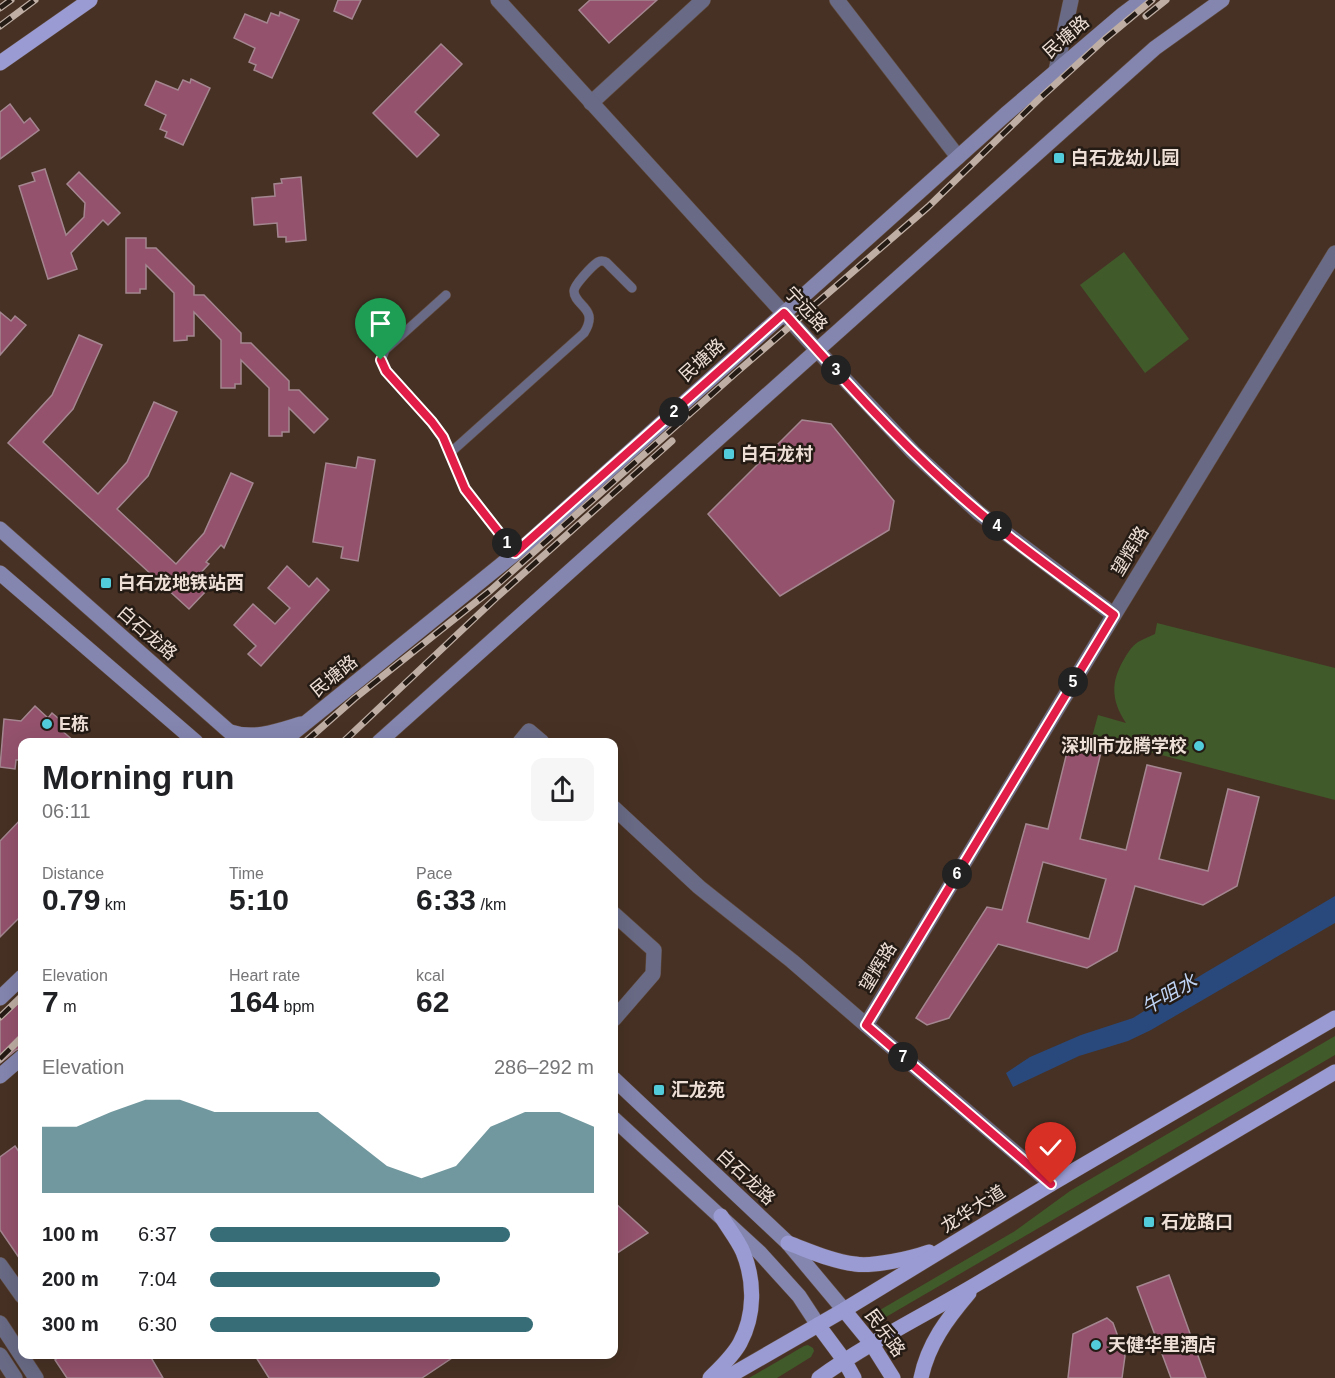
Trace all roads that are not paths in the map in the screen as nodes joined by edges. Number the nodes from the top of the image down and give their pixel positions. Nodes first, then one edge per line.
1 (90, 0) edge
2 (498, 0) edge
3 (703, 0) edge
4 (837, 0) edge
5 (1071, 0) edge
6 (1142, 0) edge
7 (1222, 0) edge
8 (0, 63) edge
9 (1056, 71) junction
10 (591, 103) junction
11 (958, 157) junction
12 (1335, 253) edge
13 (632, 288) dead end
14 (446, 295) dead end
15 (784, 313) junction
16 (817, 350) junction
17 (450, 453) junction
18 (0, 529) edge
19 (515, 553) junction
20 (0, 573) edge
21 (1114, 615) junction
22 (309, 721) junction
23 (176, 726) junction
24 (228, 731) junction
25 (179, 738) edge
26 (191, 738) edge
27 (237, 738) edge
28 (287, 738) edge
29 (383, 738) edge
30 (523, 738) edge
31 (537, 738) edge
32 (618, 812) edge
33 (618, 918) edge
34 (18, 981) edge
35 (0, 998) edge
36 (618, 1014) edge
37 (1335, 1018) edge
38 (866, 1025) junction
39 (18, 1060) edge
40 (1335, 1072) edge
41 (0, 1076) edge
42 (618, 1082) edge
43 (618, 1123) edge
44 (1051, 1184) junction
45 (721, 1216) junction
46 (960, 1240) junction
47 (788, 1243) junction
48 (0, 1265) edge
49 (974, 1286) junction
50 (18, 1290) edge
51 (844, 1310) junction
52 (0, 1323) edge
53 (818, 1325) junction
54 (871, 1343) junction
55 (18, 1350) edge
56 (0, 1355) edge
57 (24, 1359) edge
58 (843, 1360) junction
59 (15, 1378) edge
60 (36, 1378) edge
61 (710, 1378) edge
62 (726, 1378) edge
63 (819, 1378) edge
64 (854, 1378) edge
65 (893, 1378) edge
66 (921, 1378) edge

1 - 8 main road
2 - 10 street, 宁远路
3 - 10 street
4 - 11 street
5 - 9 street
6 - 9 main road, 民塘路
7 - 16 main road
9 - 11 main road, 民塘路
10 - 15 street, 宁远路
11 - 15 main road, 民塘路
12 - 21 street, 望辉路
13 - 17 lane
14 - 17 lane
15 - 16 street, 宁远路
15 - 19 main road, 民塘路
16 - 21 street, 宁远路
16 - 29 main road
17 - 19 lane
18 - 24 main road, 白石龙路
19 - 22 main road, 民塘路
20 - 23 main road
21 - 38 street, 望辉路
22 - 24 main road
22 - 28 main road, 民塘路
23 - 25 main road
23 - 26 main road
24 - 27 main road, 白石龙路
30 - 31 street
32 - 38 street
33 - 36 street
34 - 35 main road
37 - 44 main road, 龙华大道
38 - 44 street
39 - 41 main road
40 - 49 main road
42 - 47 main road, 白石龙路
43 - 45 main road
44 - 46 main road, 龙华大道
45 - 53 main road
45 - 61 main road
46 - 47 main road
46 - 51 main road, 龙华大道
47 - 51 main road, 白石龙路
48 - 50 street
49 - 54 main road
49 - 66 main road
51 - 53 main road, 龙华大道
51 - 54 main road, 民乐路
52 - 55 street
53 - 58 main road
53 - 62 main road, 龙华大道
54 - 58 main road
54 - 65 main road, 民乐路
56 - 59 street
57 - 60 street
58 - 63 main road
58 - 64 main road

